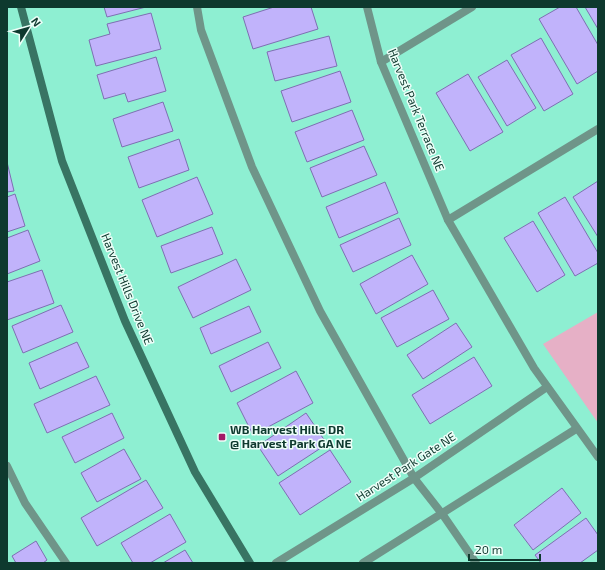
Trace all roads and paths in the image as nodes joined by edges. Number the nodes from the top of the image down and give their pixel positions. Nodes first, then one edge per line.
1 (21, 7) edge
2 (197, 7) edge
3 (367, 7) edge
4 (472, 7) edge
5 (381, 62) junction
6 (598, 129) edge
7 (448, 220) junction
8 (547, 387) junction
9 (576, 429) junction
10 (598, 457) edge
11 (7, 466) edge
12 (414, 478) junction
13 (443, 514) junction
14 (66, 563) edge
15 (250, 563) edge
16 (276, 563) edge
17 (363, 563) edge
18 (476, 563) edge

1 - 15 street, Harvest Hills Drive NE
2 - 12 street
3 - 5 street, Harvest Park Terrace NE
4 - 5 street
5 - 7 street, Harvest Park Terrace NE
6 - 7 street
7 - 8 street, Harvest Park Terrace NE
8 - 9 street, Harvest Park Terrace NE
8 - 12 street, Harvest Park Gate NE
9 - 10 street, Harvest Park Terrace NE
9 - 13 street
11 - 14 street
12 - 13 street
12 - 16 street, Harvest Park Gate NE
13 - 17 street
13 - 18 street

